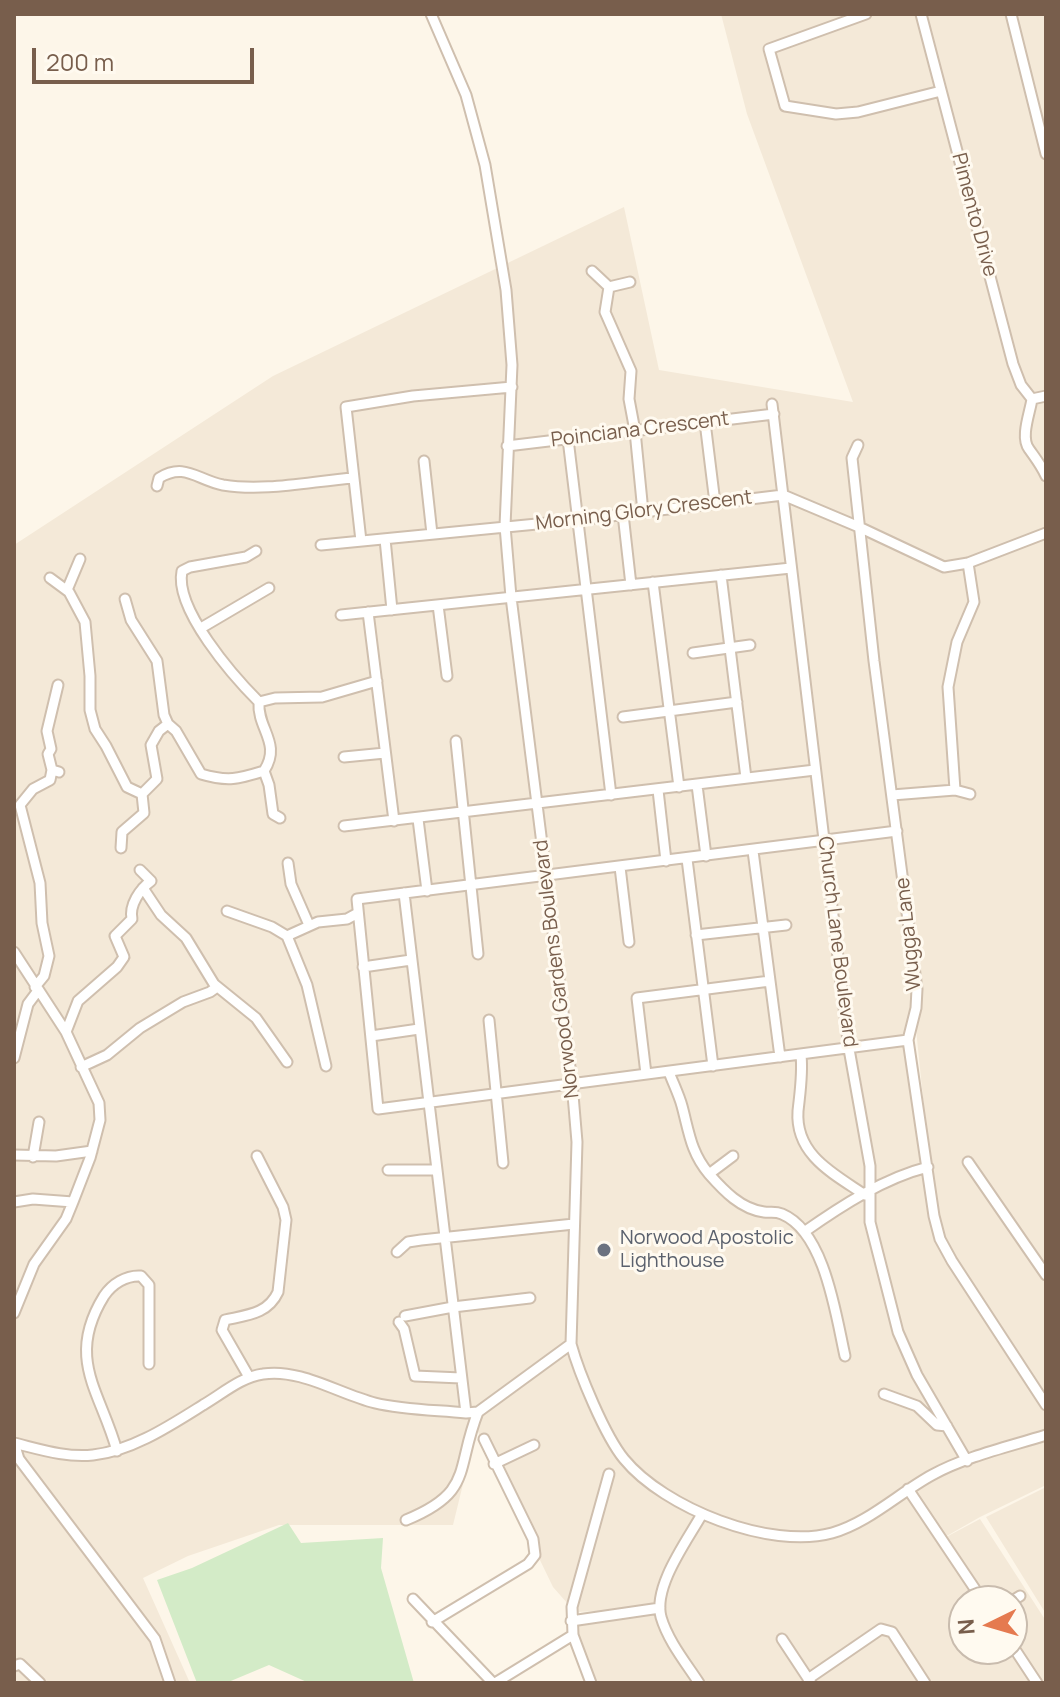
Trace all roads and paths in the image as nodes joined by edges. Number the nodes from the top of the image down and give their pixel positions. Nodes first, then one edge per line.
1 (431, 14) edge
2 (866, 14) edge
3 (921, 14) edge
4 (1011, 14) edge
5 (941, 91) junction
6 (1046, 154) edge
7 (592, 271) dead end
8 (630, 282) dead end
9 (609, 287) junction
10 (512, 387) junction
11 (1046, 396) edge
12 (1032, 399) junction
13 (773, 409) joint
14 (705, 422) junction
15 (635, 431) junction
16 (568, 439) junction
17 (858, 445) dead end
18 (507, 446) junction
19 (424, 461) dead end
20 (1046, 476) edge
21 (354, 478) junction
22 (157, 486) dead end
23 (783, 495) junction
24 (715, 503) junction
25 (643, 512) junction
26 (623, 514) junction
27 (578, 520) junction
28 (505, 526) junction
29 (859, 527) junction
30 (1046, 533) edge
31 (432, 534) junction
32 (385, 539) junction
33 (361, 541) junction
34 (321, 545) dead end
35 (256, 551) dead end
36 (76, 560) dead end
37 (968, 563) junction
38 (791, 568) junction
39 (721, 575) junction
40 (50, 578) dead end
41 (653, 582) junction
42 (631, 585) junction
43 (269, 588) dead end
44 (586, 589) junction
45 (67, 590) junction
46 (511, 597) junction
47 (125, 599) dead end
48 (438, 605) junction
49 (392, 610) junction
50 (368, 612) junction
51 (341, 615) dead end
52 (201, 628) junction
53 (750, 645) dead end
54 (730, 648) junction
55 (693, 653) dead end
56 (447, 676) dead end
57 (377, 681) junction
58 (58, 685) dead end
59 (259, 702) junction
60 (737, 702) junction
61 (670, 711) junction
62 (623, 717) dead end
63 (168, 724) junction
64 (456, 741) dead end
65 (385, 753) junction
66 (344, 757) dead end
67 (815, 770) junction
68 (264, 771) junction
69 (746, 778) junction
70 (697, 785) junction
71 (679, 787) junction
72 (658, 790) junction
73 (955, 790) junction
74 (142, 794) junction
75 (970, 794) dead end
76 (611, 795) junction
77 (892, 795) junction
78 (17, 801) edge
79 (537, 804) junction
80 (463, 813) junction
81 (280, 818) dead end
82 (418, 819) junction
83 (394, 821) junction
84 (344, 826) dead end
85 (897, 831) junction
86 (824, 842) junction
87 (121, 848) dead end
88 (753, 851) junction
89 (706, 856) junction
90 (687, 859) junction
91 (666, 861) junction
92 (288, 863) dead end
93 (620, 867) junction
94 (140, 870) dead end
95 (546, 876) junction
96 (471, 885) junction
97 (143, 888) junction
98 (427, 891) junction
99 (404, 893) junction
100 (227, 911) dead end
101 (358, 913) junction
102 (309, 925) junction
103 (786, 925) dead end
104 (763, 927) junction
105 (696, 935) junction
106 (287, 936) junction
107 (629, 942) dead end
108 (14, 952) edge
109 (478, 954) dead end
110 (411, 960) junction
111 (363, 967) junction
112 (18, 969) edge
113 (770, 981) junction
114 (217, 987) junction
115 (703, 989) junction
116 (36, 990) junction
117 (489, 1020) dead end
118 (419, 1029) junction
119 (66, 1032) junction
120 (371, 1036) junction
121 (908, 1040) junction
122 (849, 1049) junction
123 (801, 1055) junction
124 (780, 1057) junction
125 (14, 1058) edge
126 (287, 1062) dead end
127 (326, 1066) dead end
128 (713, 1066) junction
129 (81, 1067) junction
130 (669, 1072) junction
131 (646, 1074) junction
132 (572, 1083) junction
133 (497, 1093) junction
134 (427, 1102) junction
135 (39, 1122) dead end
136 (92, 1151) junction
137 (14, 1155) edge
138 (257, 1156) dead end
139 (733, 1156) dead end
140 (33, 1157) junction
141 (968, 1162) dead end
142 (503, 1163) dead end
143 (928, 1167) junction
144 (388, 1170) dead end
145 (436, 1170) junction
146 (709, 1174) junction
147 (868, 1194) junction
148 (14, 1202) edge
149 (73, 1202) junction
150 (574, 1224) junction
151 (804, 1232) junction
152 (445, 1238) junction
153 (397, 1252) dead end
154 (1046, 1275) edge
155 (530, 1298) dead end
156 (453, 1307) junction
157 (14, 1313) edge
158 (571, 1344) junction
159 (845, 1356) dead end
160 (149, 1364) dead end
161 (249, 1377) junction
162 (461, 1378) junction
163 (884, 1394) dead end
164 (1046, 1405) edge
165 (478, 1412) junction
166 (466, 1413) junction
167 (947, 1426) junction
168 (1046, 1435) edge
169 (484, 1439) dead end
170 (14, 1443) edge
171 (534, 1445) dead end
172 (117, 1451) junction
173 (967, 1461) junction
174 (494, 1464) junction
175 (609, 1474) dead end
176 (908, 1489) junction
177 (702, 1514) junction
178 (406, 1520) dead end
179 (972, 1585) edge
180 (413, 1599) dead end
181 (660, 1608) junction
182 (571, 1621) junction
183 (432, 1622) junction
184 (573, 1635) junction
185 (782, 1639) dead end
186 (1025, 1665) edge
187 (14, 1666) edge
188 (810, 1681) edge
189 (40, 1683) edge
190 (170, 1683) edge
191 (494, 1683) edge
192 (591, 1683) edge
193 (699, 1683) edge
194 (925, 1683) edge
195 (1037, 1683) edge

1 - 10 street, Norwood Gardens Boulevard
2 - 5 street
3 - 5 street, Pimento Drive
4 - 6 street
5 - 12 street, Pimento Drive
7 - 9 street
8 - 9 street
9 - 15 street
10 - 18 street, Norwood Gardens Boulevard
10 - 21 street
11 - 12 street
12 - 20 street
13 - 14 street, Poinciana Crescent
13 - 23 street, Church Lane Boulevard
14 - 15 street, Poinciana Crescent
14 - 24 street
15 - 16 street, Poinciana Crescent
15 - 25 street
16 - 18 street, Poinciana Crescent
16 - 27 street
17 - 29 street, Wugga Lane
18 - 28 street, Norwood Gardens Boulevard
19 - 31 street
21 - 22 street
21 - 33 street
23 - 24 street, Morning Glory Crescent
23 - 29 street
23 - 38 street, Church Lane Boulevard
24 - 25 street, Morning Glory Crescent
25 - 26 street, Morning Glory Crescent
26 - 27 street, Morning Glory Crescent
26 - 42 street
27 - 28 street, Morning Glory Crescent
27 - 44 street
28 - 31 street, Morning Glory Crescent
28 - 46 street, Norwood Gardens Boulevard
29 - 37 street
29 - 77 street, Wugga Lane
30 - 37 street
31 - 32 street, Morning Glory Crescent
32 - 33 street, Morning Glory Crescent
32 - 49 street
33 - 34 street, Morning Glory Crescent
35 - 52 street
36 - 45 street
37 - 73 street
38 - 39 street
38 - 67 street, Church Lane Boulevard
39 - 41 street
39 - 54 street
40 - 45 street
41 - 42 street
41 - 61 street
42 - 44 street
43 - 52 street
44 - 46 street
44 - 76 street
45 - 74 street
46 - 48 street
46 - 79 street, Norwood Gardens Boulevard
47 - 63 street
48 - 49 street
48 - 56 street
49 - 50 street
50 - 51 street
50 - 57 street
52 - 59 street
53 - 54 street
54 - 55 street
54 - 60 street
57 - 59 street
57 - 65 street
58 - 78 street
59 - 68 street
60 - 61 street
60 - 69 street
61 - 62 street
61 - 71 street
63 - 68 street
63 - 74 street
64 - 80 street
65 - 66 street
65 - 83 street
67 - 69 street
67 - 86 street, Church Lane Boulevard
68 - 81 street
69 - 70 street
70 - 71 street
70 - 89 street
71 - 72 street
72 - 76 street
72 - 91 street
73 - 75 street
73 - 77 street
74 - 87 street
76 - 79 street
77 - 85 street, Wugga Lane
78 - 116 street
79 - 80 street
79 - 95 street, Norwood Gardens Boulevard
80 - 82 street
80 - 96 street
82 - 83 street
82 - 98 street
83 - 84 street
85 - 86 street
85 - 121 street, Wugga Lane
86 - 88 street
86 - 122 street, Church Lane Boulevard
88 - 89 street
88 - 104 street
89 - 90 street
90 - 91 street
90 - 105 street
91 - 93 street
92 - 102 street
93 - 95 street
93 - 107 street
94 - 97 street
95 - 96 street
95 - 132 street, Norwood Gardens Boulevard
96 - 98 street
96 - 109 street
97 - 114 street
97 - 119 street
98 - 99 street
99 - 101 street
99 - 110 street
100 - 106 street
101 - 102 street
101 - 111 street
102 - 106 street
103 - 104 street
104 - 105 street
104 - 113 street
105 - 115 street
106 - 127 street
108 - 112 street
110 - 111 street
110 - 118 street
111 - 120 street
112 - 116 street
113 - 115 street
113 - 124 street
114 - 126 street
114 - 129 street
115 - 128 street
115 - 131 street
116 - 119 street
116 - 125 street
117 - 133 street
118 - 120 street
118 - 134 street
119 - 129 street
120 - 134 street
121 - 122 street
121 - 143 street, Wugga Lane
122 - 123 street
122 - 147 street, Church Lane Boulevard
123 - 124 street
123 - 147 street
124 - 128 street
128 - 130 street
129 - 136 street
130 - 131 street
130 - 146 street
131 - 132 street
132 - 133 street
132 - 150 street, Norwood Gardens Boulevard
133 - 134 street
133 - 142 street
134 - 145 street
135 - 140 street
136 - 140 street
136 - 149 street
137 - 140 street
138 - 161 street
139 - 146 street
141 - 154 street
143 - 147 street
143 - 164 street, Wugga Lane
144 - 145 street
145 - 152 street
146 - 151 street
147 - 151 street
147 - 167 street, Church Lane Boulevard
148 - 149 street
149 - 157 street
150 - 152 street
150 - 158 street, Norwood Gardens Boulevard
151 - 159 street
152 - 153 street
152 - 156 street
155 - 156 street
156 - 162 street
156 - 162 street
158 - 165 street
158 - 177 street, Norwood Gardens Boulevard
160 - 172 street
161 - 166 street
161 - 172 street
162 - 166 street
163 - 167 street
165 - 166 street
165 - 178 street
167 - 173 street, Church Lane Boulevard
168 - 173 street, Norwood Gardens Boulevard
169 - 174 street
170 - 172 street
170 - 190 street
171 - 174 street
173 - 176 street, Norwood Gardens Boulevard
174 - 183 street
175 - 182 street
176 - 177 street, Norwood Gardens Boulevard
176 - 179 street
177 - 181 street
180 - 183 street
181 - 182 street
181 - 193 street
182 - 184 street
183 - 191 street
184 - 191 street
184 - 192 street
185 - 188 street
186 - 195 street
187 - 189 street
188 - 194 street

